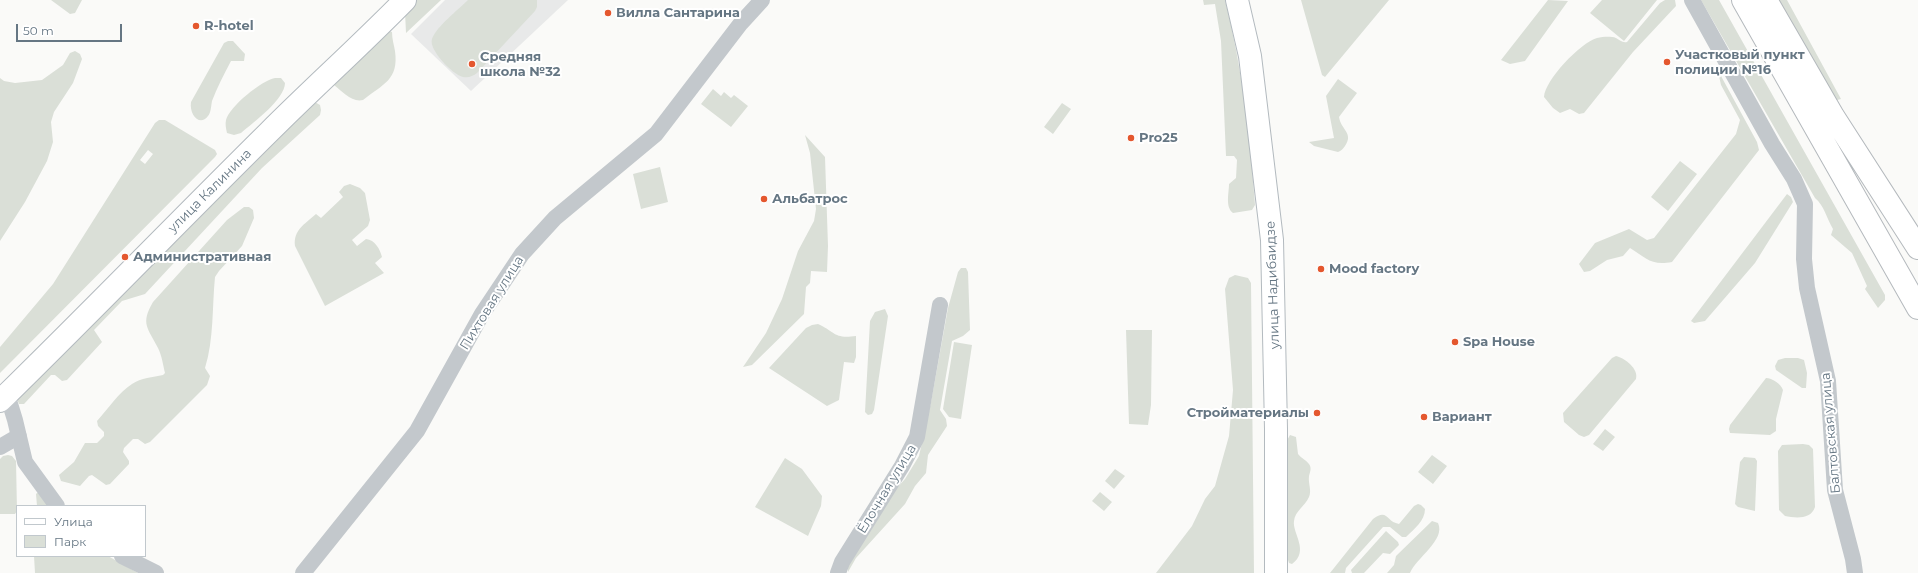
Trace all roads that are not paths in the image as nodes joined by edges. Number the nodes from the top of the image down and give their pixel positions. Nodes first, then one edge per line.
1 (405, 0) edge
2 (762, 0) edge
3 (1237, 0) edge
4 (1692, 0) edge
5 (1743, 0) edge
6 (1766, 0) edge
7 (1918, 248) edge
8 (940, 305) dead end
9 (1918, 308) edge
10 (3, 397) edge
11 (18, 436) junction
12 (0, 447) edge
13 (56, 505) edge
14 (124, 557) edge
15 (315, 566) edge
16 (156, 573) edge
17 (303, 573) edge
18 (838, 573) edge
19 (1276, 573) edge
20 (1855, 573) edge

1 - 10 main road, улица Калинина
2 - 15 street, Пихтовая улица
3 - 19 main road, улица Надибаидзе
4 - 20 street, Балтовская улица
5 - 9 main road
6 - 7 main road
8 - 18 street, Ёлочная улица
10 - 11 street
11 - 12 street
11 - 13 street
14 - 16 street
15 - 17 street, Пихтовая улица

